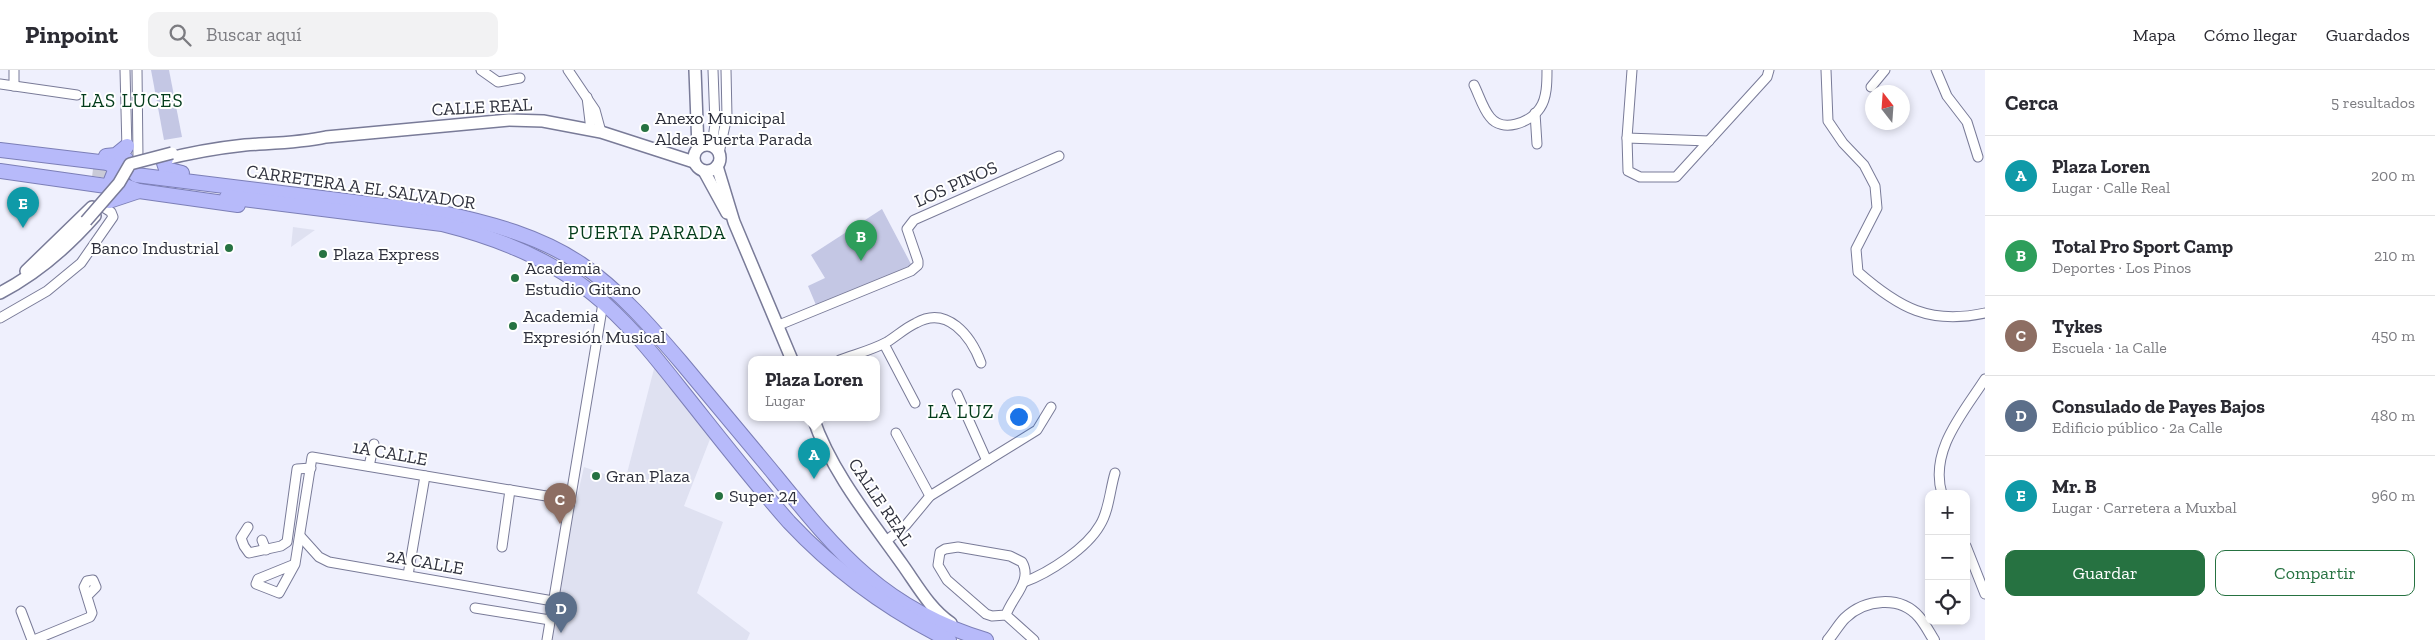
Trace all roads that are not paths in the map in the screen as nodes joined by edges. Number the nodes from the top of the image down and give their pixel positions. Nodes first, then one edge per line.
1 (14, 70) edge
2 (125, 70) edge
3 (137, 70) edge
4 (481, 70) edge
5 (568, 70) edge
6 (695, 70) edge
7 (713, 70) edge
8 (726, 70) edge
9 (1547, 70) edge
10 (1632, 70) edge
11 (1769, 70) edge
12 (1826, 70) edge
13 (1885, 70) edge
14 (1936, 70) edge
15 (520, 78) dead end
16 (0, 84) edge
17 (1474, 85) dead end
18 (1873, 85) edge
19 (14, 86) junction
20 (77, 96) dead end
21 (1535, 112) junction
22 (138, 115) junction
23 (126, 116) junction
24 (596, 131) junction
25 (326, 137) junction
26 (1627, 138) junction
27 (1709, 142) junction
28 (1537, 144) dead end
29 (707, 146) junction
30 (0, 150) edge
31 (26, 153) junction
32 (0, 156) edge
33 (169, 156) junction
34 (676, 156) junction
35 (1059, 156) dead end
36 (1978, 157) dead end
37 (694, 162) junction
38 (0, 165) edge
39 (717, 166) junction
40 (0, 171) edge
41 (126, 171) junction
42 (704, 171) junction
43 (99, 190) junction
44 (289, 201) junction
45 (734, 222) junction
46 (0, 287) edge
47 (0, 294) edge
48 (603, 303) junction
49 (1985, 312) edge
50 (0, 318) edge
51 (779, 325) junction
52 (884, 344) junction
53 (791, 356) edge
54 (851, 356) edge
55 (981, 363) dead end
56 (1985, 379) edge
57 (957, 394) dead end
58 (915, 403) dead end
59 (1050, 407) dead end
60 (814, 421) edge
61 (896, 433) dead end
62 (374, 444) dead end
63 (987, 461) junction
64 (369, 466) junction
65 (311, 468) junction
66 (1115, 473) dead end
67 (425, 476) junction
68 (510, 490) junction
69 (1941, 490) edge
70 (930, 496) junction
71 (570, 500) junction
72 (248, 528) dead end
73 (301, 536) junction
74 (262, 540) dead end
75 (886, 541) junction
76 (502, 547) dead end
77 (266, 550) junction
78 (1970, 556) edge
79 (295, 564) dead end
80 (408, 575) junction
81 (1024, 582) junction
82 (1985, 594) edge
83 (88, 595) dead end
84 (553, 601) junction
85 (928, 601) junction
86 (475, 608) dead end
87 (21, 611) dead end
88 (918, 611) junction
89 (1006, 615) junction
90 (550, 620) junction
91 (1022, 630) junction
92 (962, 631) junction
93 (33, 640) edge
94 (547, 640) edge
95 (949, 640) edge
96 (986, 640) edge
97 (1020, 640) edge
98 (1034, 640) edge
99 (1828, 640) edge
100 (1934, 640) edge

1 - 19 street
2 - 23 street
3 - 22 street
4 - 15 street
5 - 24 street
6 - 29 main road
7 - 29 street
8 - 29 street
9 - 21 street
10 - 26 street
11 - 27 street
12 - 49 street
13 - 18 street
14 - 36 street
16 - 19 street
17 - 21 street
19 - 20 street
21 - 28 street
22 - 23 street
22 - 41 street
23 - 41 street
24 - 25 main road, CALLE REAL
24 - 34 main road, CALLE REAL
25 - 33 main road
25 - 41 main road, CALLE REAL
26 - 27 street
26 - 27 street
29 - 34 main road
29 - 37 main road
29 - 39 main road
30 - 31 highway
31 - 41 highway, CARRETERA A EL SALVADOR
31 - 41 highway
32 - 43 highway
33 - 41 main road
33 - 44 highway
33 - 46 main road, bridge
34 - 37 main road, CALLE REAL
35 - 51 street, LOS PINOS
37 - 42 main road
38 - 43 highway
39 - 42 main road
39 - 45 main road
40 - 43 highway
41 - 43 highway
41 - 43 highway
41 - 44 highway, CARRETERA A EL SALVADOR
42 - 45 main road
43 - 46 main road
43 - 47 main road
43 - 50 street
44 - 48 highway, CARRETERA A EL SALVADOR
44 - 88 highway, CARRETERA A EL SALVADOR
45 - 51 main road
48 - 71 street
48 - 95 highway, CARRETERA A EL SALVADOR
51 - 53 main road
52 - 54 street
52 - 55 street
52 - 58 street
56 - 69 street
57 - 63 street
59 - 63 street
60 - 75 main road, CALLE REAL
61 - 70 street
62 - 64 street
63 - 70 street
64 - 65 street, 1A CALLE
64 - 67 street, 1A CALLE
65 - 73 street
65 - 77 street
66 - 81 street
67 - 68 street, 1A CALLE
67 - 80 street
68 - 71 street, 1A CALLE
68 - 76 street
70 - 75 street
71 - 84 street
72 - 77 street
73 - 79 street
73 - 80 street, 2A CALLE
74 - 77 street
75 - 85 main road, CALLE REAL
78 - 82 street
80 - 84 street, 2A CALLE
81 - 89 street
81 - 89 street
83 - 93 street
84 - 90 street
85 - 88 main road
85 - 92 main road, CALLE REAL
86 - 90 street
87 - 93 street
88 - 92 highway, CARRETERA A EL SALVADOR
89 - 91 street
90 - 94 street
91 - 97 street
91 - 98 street
92 - 96 highway, CARRETERA A EL SALVADOR
99 - 100 street

